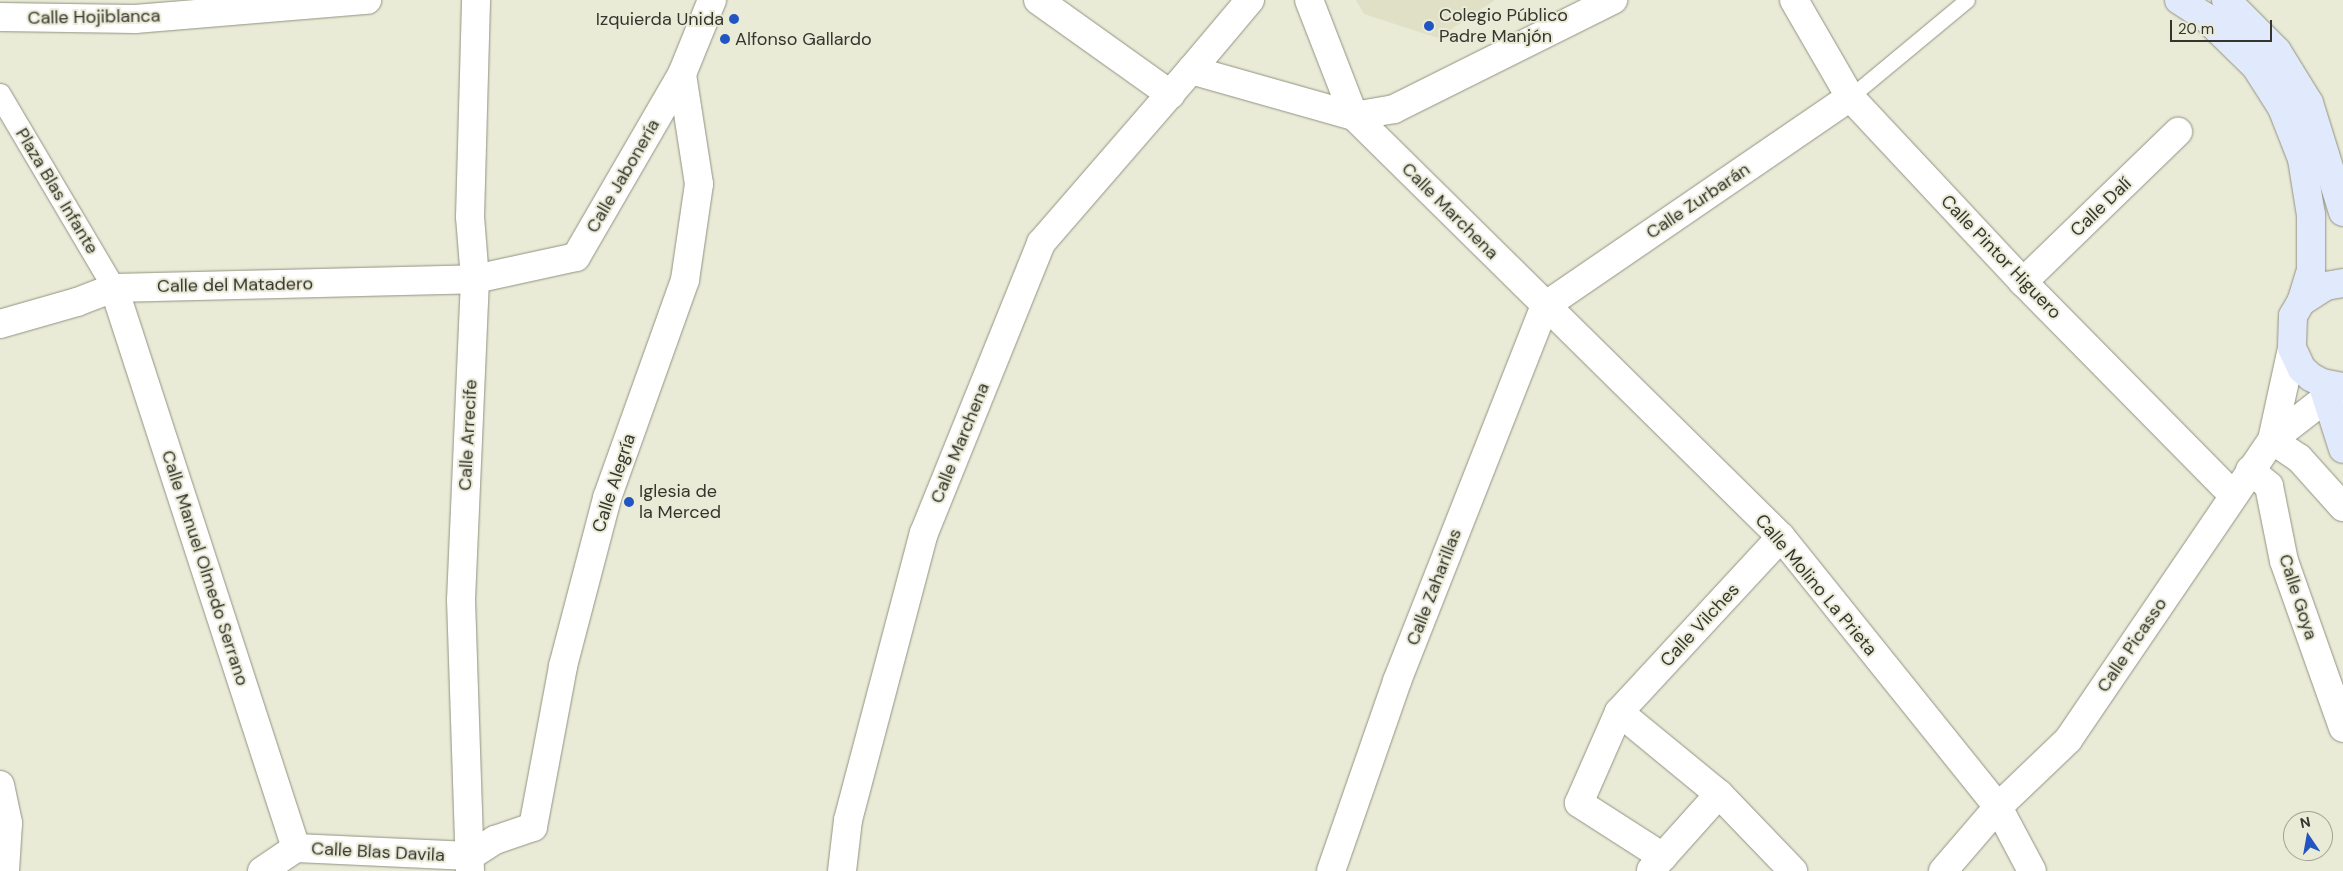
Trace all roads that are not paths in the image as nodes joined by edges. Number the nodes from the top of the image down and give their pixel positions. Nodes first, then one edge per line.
1 (367, 0) edge
2 (476, 0) edge
3 (712, 0) edge
4 (1038, 0) edge
5 (1250, 0) edge
6 (1309, 0) edge
7 (1613, 0) edge
8 (1794, 0) edge
9 (1967, 0) edge
10 (2179, 0) edge
11 (2226, 0) edge
12 (0, 17) edge
13 (1192, 70) junction
14 (682, 74) junction
15 (0, 94) edge
16 (1171, 95) junction
17 (1850, 97) junction
18 (1354, 116) junction
19 (2178, 132) dead end
20 (2343, 212) edge
21 (476, 279) junction
22 (2023, 282) junction
23 (2343, 283) edge
24 (114, 288) junction
25 (2301, 302) junction
26 (1545, 306) junction
27 (0, 324) edge
28 (2292, 348) junction
29 (2333, 388) edge
30 (2272, 440) junction
31 (2343, 449) edge
32 (2250, 470) junction
33 (2233, 495) junction
34 (2343, 507) edge
35 (1781, 537) junction
36 (1619, 712) junction
37 (2343, 728) edge
38 (0, 785) edge
39 (1718, 794) junction
40 (1998, 807) junction
41 (296, 848) junction
42 (470, 864) edge
43 (1657, 864) edge
44 (5, 871) edge
45 (262, 871) edge
46 (842, 871) edge
47 (1330, 871) edge
48 (1793, 871) edge
49 (1943, 871) edge
50 (2032, 871) edge

1 - 12 street, Calle Hojiblanca
2 - 21 street, Calle Arrecife
3 - 14 street, Calle Jabonería
4 - 16 street
5 - 13 street, Calle Marchena
6 - 18 street
7 - 18 street
8 - 17 street, Calle Pintor Higuero
9 - 17 lane
10 - 25 main road
11 - 20 main road
13 - 16 street, Calle Marchena
13 - 18 street
14 - 21 street, Calle Jabonería
14 - 42 street, Calle Alegría
15 - 24 street, Plaza Blas Infante
16 - 46 street, Calle Marchena
17 - 22 street, Calle Pintor Higuero
17 - 26 street, Calle Zurbarán
18 - 26 street, Calle Marchena
19 - 22 street, Calle Dalí
21 - 24 street, Calle del Matadero
21 - 42 street, Calle Arrecife
22 - 33 street, Calle Pintor Higuero
23 - 25 main road
24 - 27 street, Calle del Matadero
24 - 41 street, Calle Manuel Olmedo Serrano
25 - 28 main road
26 - 35 street, Calle Molino La Prieta
26 - 47 street, Calle Zaharillas
28 - 29 main road
28 - 30 street
29 - 30 street
29 - 31 main road
30 - 32 street, Calle Picasso
30 - 34 street
32 - 33 street, Calle Picasso
32 - 37 street, Calle Goya
33 - 40 street, Calle Picasso
35 - 36 street, Calle Vilches
35 - 40 street, Calle Molino La Prieta
36 - 39 street
36 - 43 street, Calle Vilches
38 - 44 street
39 - 43 street
39 - 48 street
40 - 49 street, Calle Picasso
40 - 50 street, Calle Molino La Prieta
41 - 42 street, Calle Blas Davila
41 - 45 street, Calle Blas Davila

